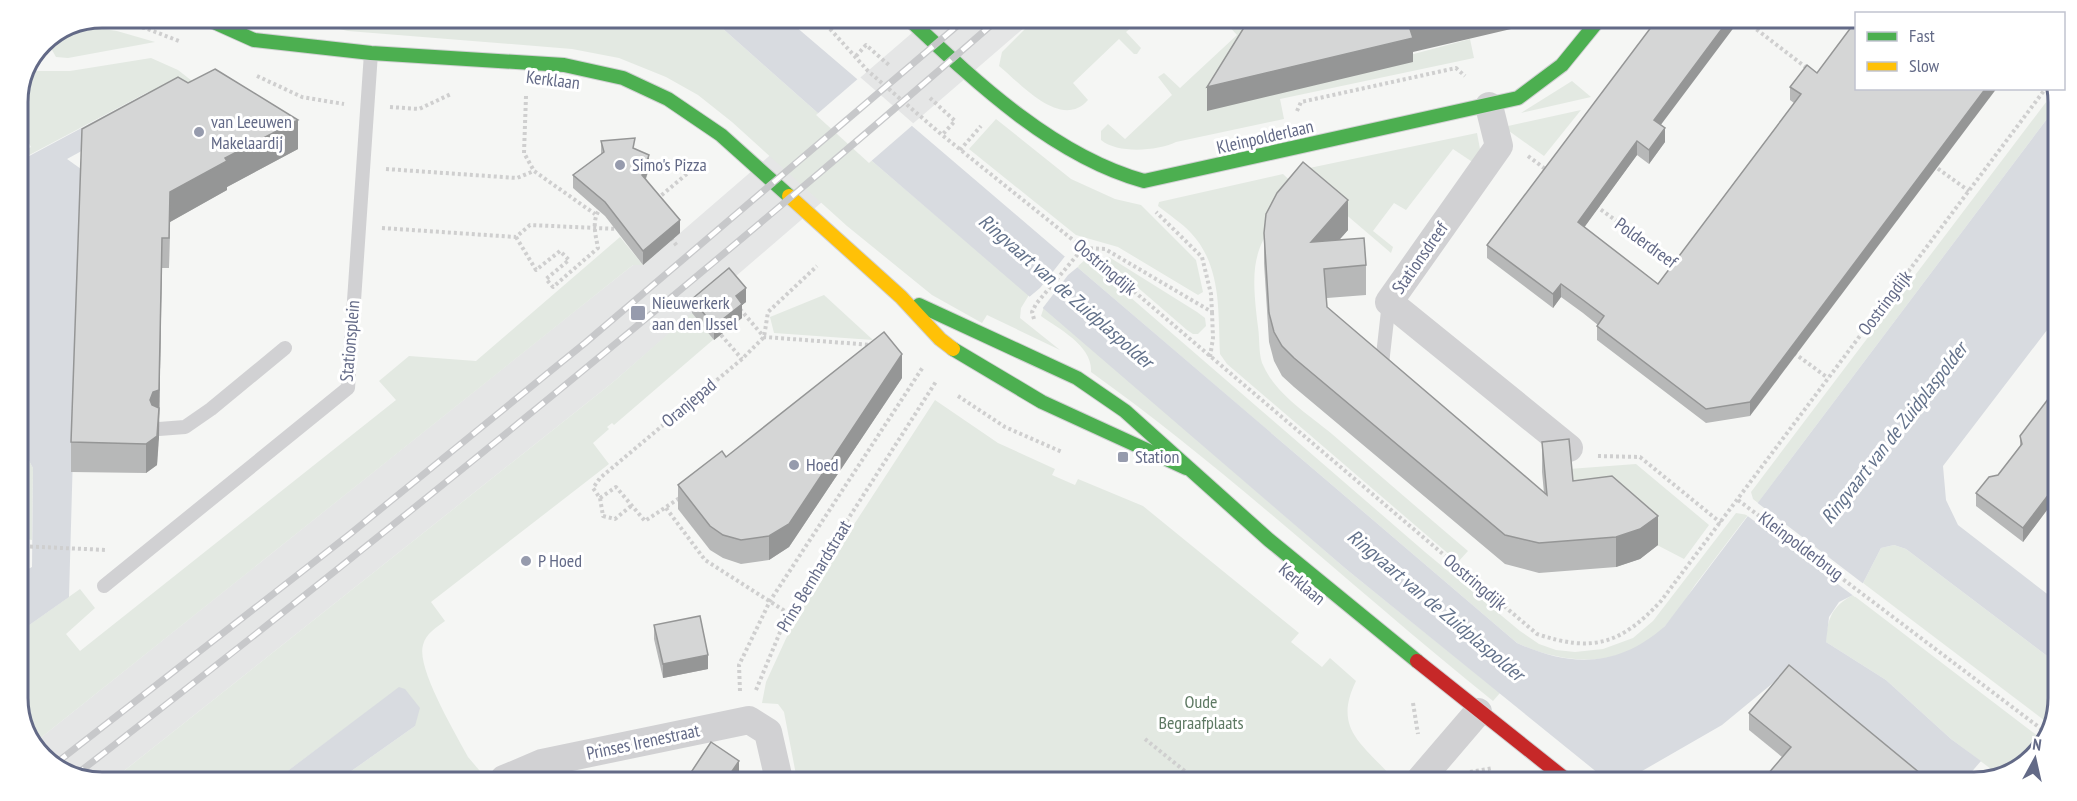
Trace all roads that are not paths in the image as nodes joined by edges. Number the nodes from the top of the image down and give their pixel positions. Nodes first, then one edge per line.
1 (227, 28) edge
2 (918, 28) edge
3 (1592, 28) edge
4 (280, 31) dead end
5 (296, 43) junction
6 (371, 53) junction
7 (1482, 94) junction
8 (901, 297) junction
9 (1389, 302) junction
10 (285, 348) dead end
11 (1399, 378) edge
12 (159, 429) edge
13 (1569, 448) edge
14 (1186, 468) junction
15 (104, 586) dead end
16 (1478, 712) junction
17 (521, 772) edge
18 (777, 772) edge
19 (1426, 772) edge
20 (1556, 772) edge

1 - 5 street, Kerklaan
2 - 7 street, Kleinpolderlaan
3 - 7 street, Kleinpolderlaan
4 - 5 street, Kerklaan
5 - 6 street, Kerklaan
6 - 8 street, Kerklaan
6 - 15 lane, Stationsplein
7 - 9 street, Stationsdreef
8 - 14 street, Kerklaan
8 - 14 street, Kerklaan
9 - 11 lane
9 - 13 street, Stationsdreef
10 - 12 lane
14 - 16 street, Kerklaan
16 - 19 street
16 - 20 street, Kerklaan
17 - 18 street, Prinses Irenestraat

